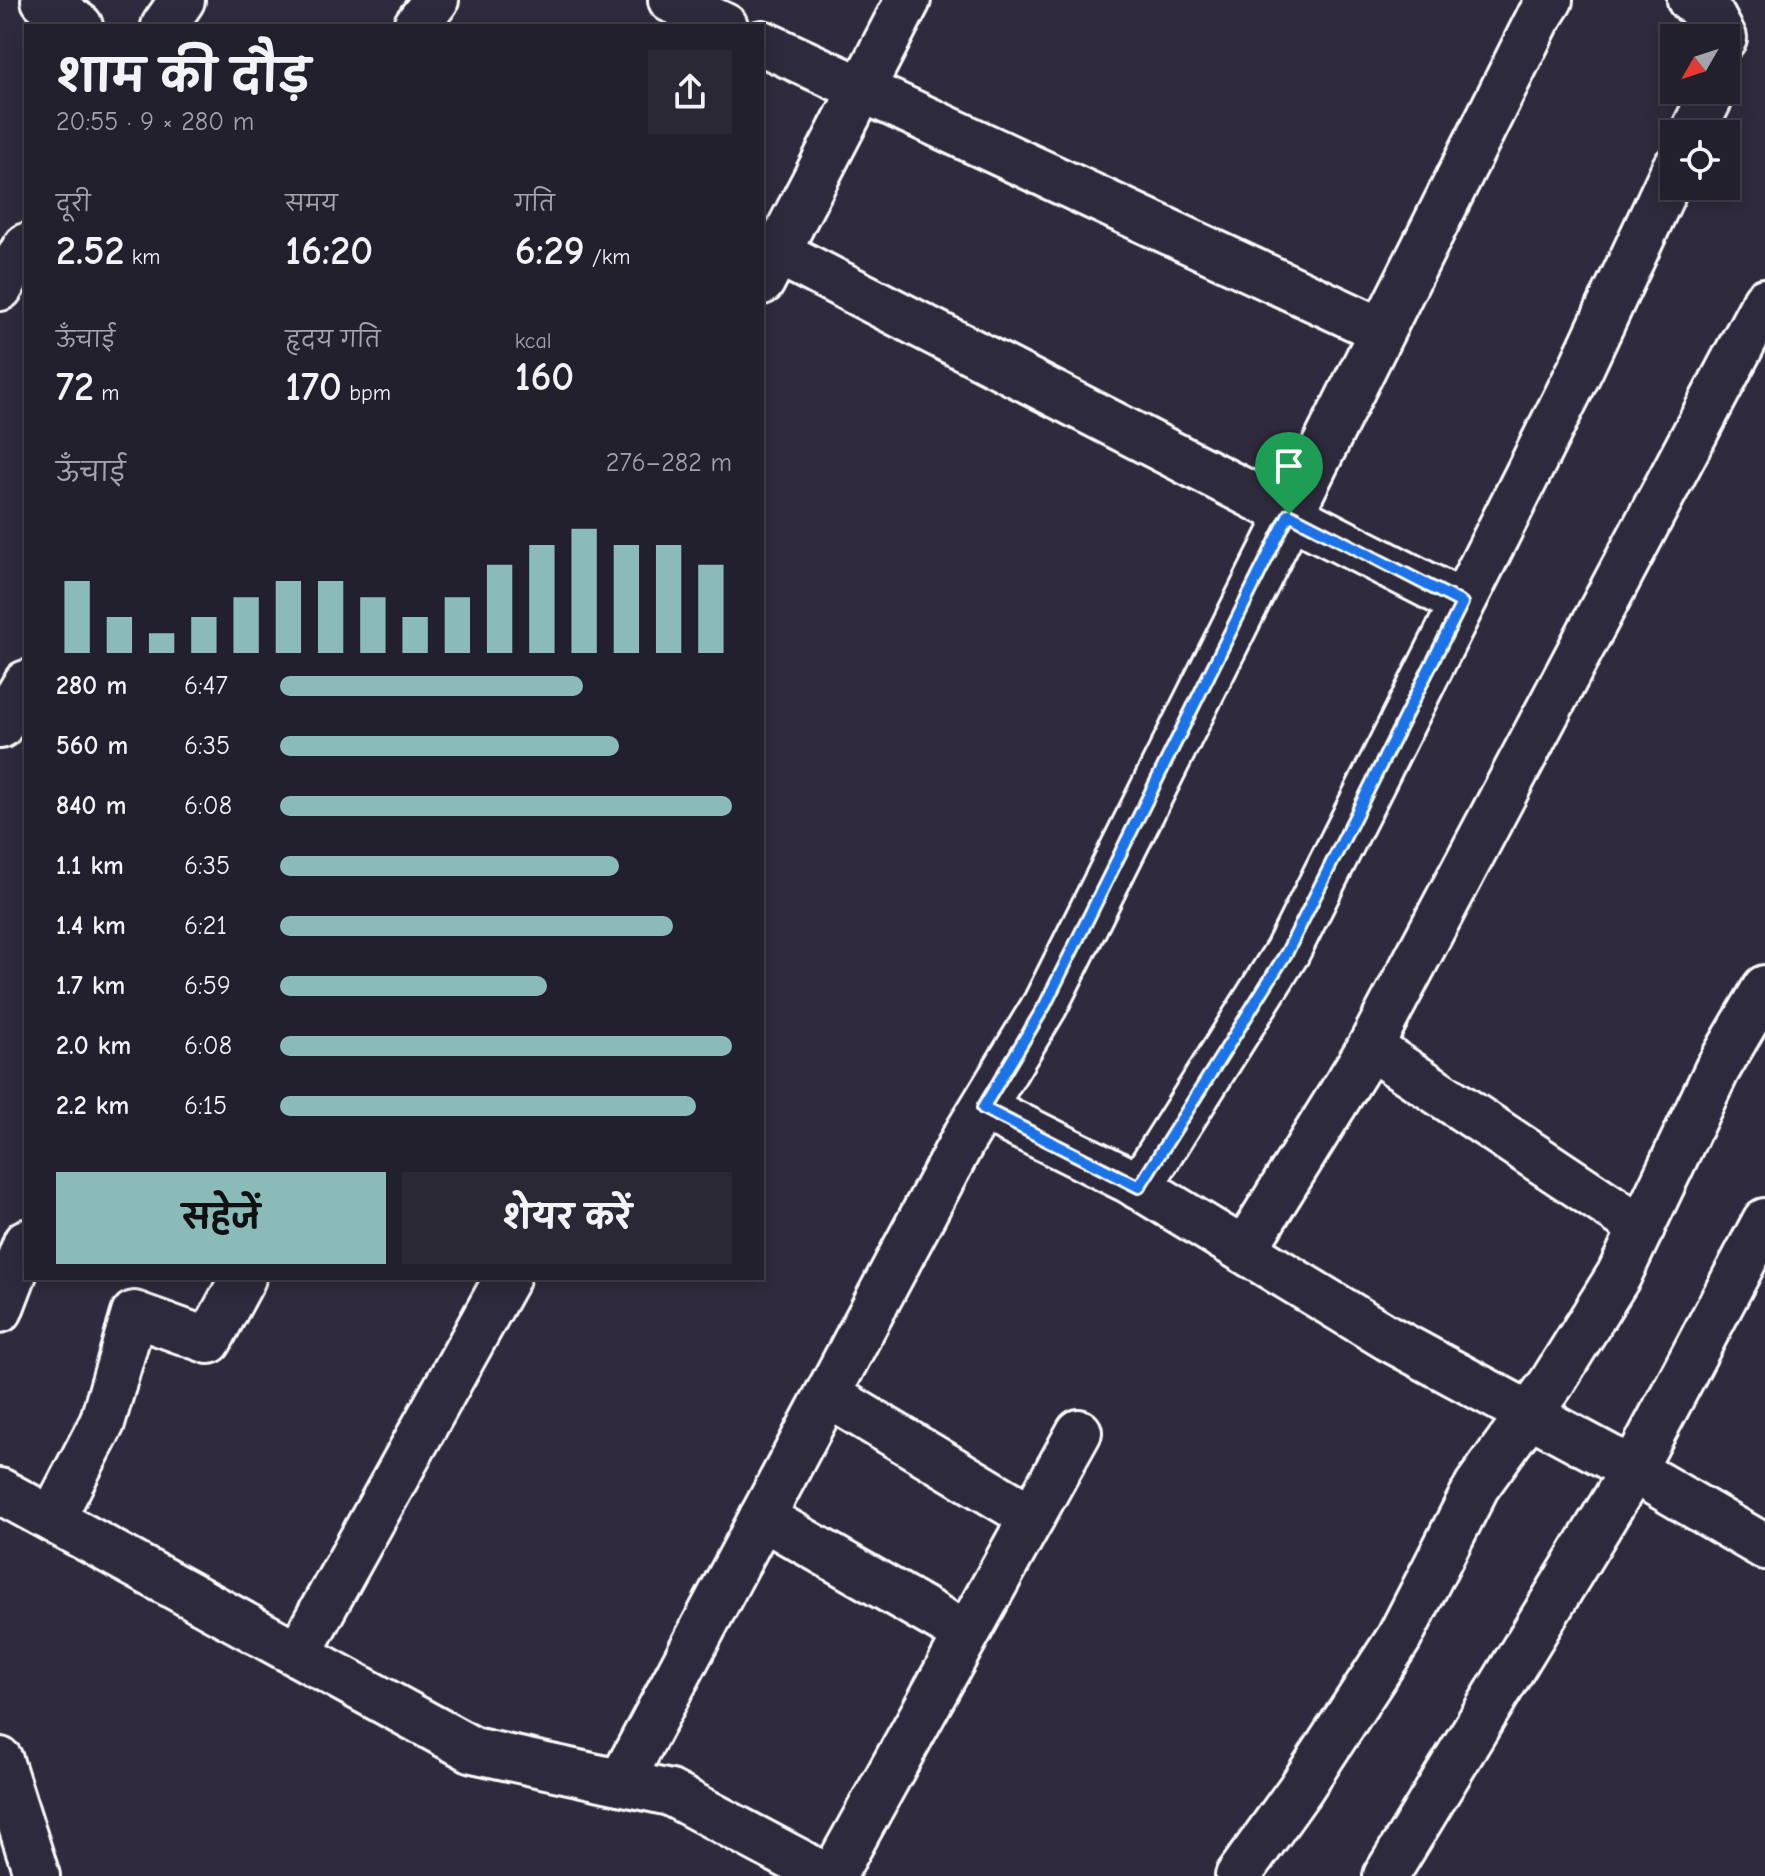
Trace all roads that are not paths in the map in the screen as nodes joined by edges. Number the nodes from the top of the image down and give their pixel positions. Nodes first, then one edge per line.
1 (44, 0) edge
2 (182, 0) edge
3 (436, 0) edge
4 (671, 0) edge
5 (908, 0) edge
6 (1550, 0) edge
7 (1690, 0) edge
8 (77, 24) edge
9 (165, 24) edge
10 (418, 24) edge
11 (721, 24) edge
12 (1717, 24) edge
13 (764, 44) edge
14 (862, 87) junction
15 (1660, 199) edge
16 (24, 249) edge
17 (767, 259) edge
18 (0, 288) edge
19 (1765, 301) edge
20 (1381, 330) junction
21 (1289, 514) junction
22 (1462, 603) junction
23 (24, 686) edge
24 (0, 726) edge
25 (1765, 988) edge
26 (1370, 1047) junction
27 (983, 1108) junction
28 (1139, 1187) junction
29 (1765, 1221) edge
30 (1642, 1228) junction
31 (24, 1247) edge
32 (1244, 1250) junction
33 (242, 1280) edge
34 (506, 1280) edge
35 (0, 1310) edge
36 (828, 1395) junction
37 (1529, 1414) junction
38 (1079, 1432) dead end
39 (1633, 1470) junction
40 (0, 1491) edge
41 (762, 1517) junction
42 (1032, 1517) junction
43 (52, 1519) junction
44 (1765, 1547) edge
45 (966, 1634) junction
46 (298, 1654) junction
47 (0, 1760) edge
48 (621, 1782) junction
49 (37, 1876) edge
50 (826, 1876) edge
51 (833, 1876) edge
52 (1238, 1876) edge
53 (1386, 1876) edge

1 - 8 street
2 - 9 street
3 - 10 street
4 - 11 street
5 - 14 street
6 - 20 street
7 - 12 street
13 - 14 street
14 - 17 street
14 - 20 street
15 - 22 street
16 - 18 street
17 - 21 street
19 - 26 street
20 - 21 street
21 - 22 street
21 - 27 street
22 - 28 street
23 - 24 street
25 - 30 street
26 - 30 street
26 - 32 street
27 - 28 street
27 - 36 street
28 - 32 street
29 - 39 street
30 - 37 street
31 - 35 street
32 - 37 street
33 - 43 street
34 - 46 street
36 - 41 street
36 - 42 street
37 - 39 street
37 - 52 street
38 - 42 street
39 - 44 street
39 - 53 street
40 - 43 street
41 - 45 street
41 - 48 street
42 - 45 street
43 - 46 street
45 - 51 street
46 - 48 street
47 - 49 street
48 - 50 street

